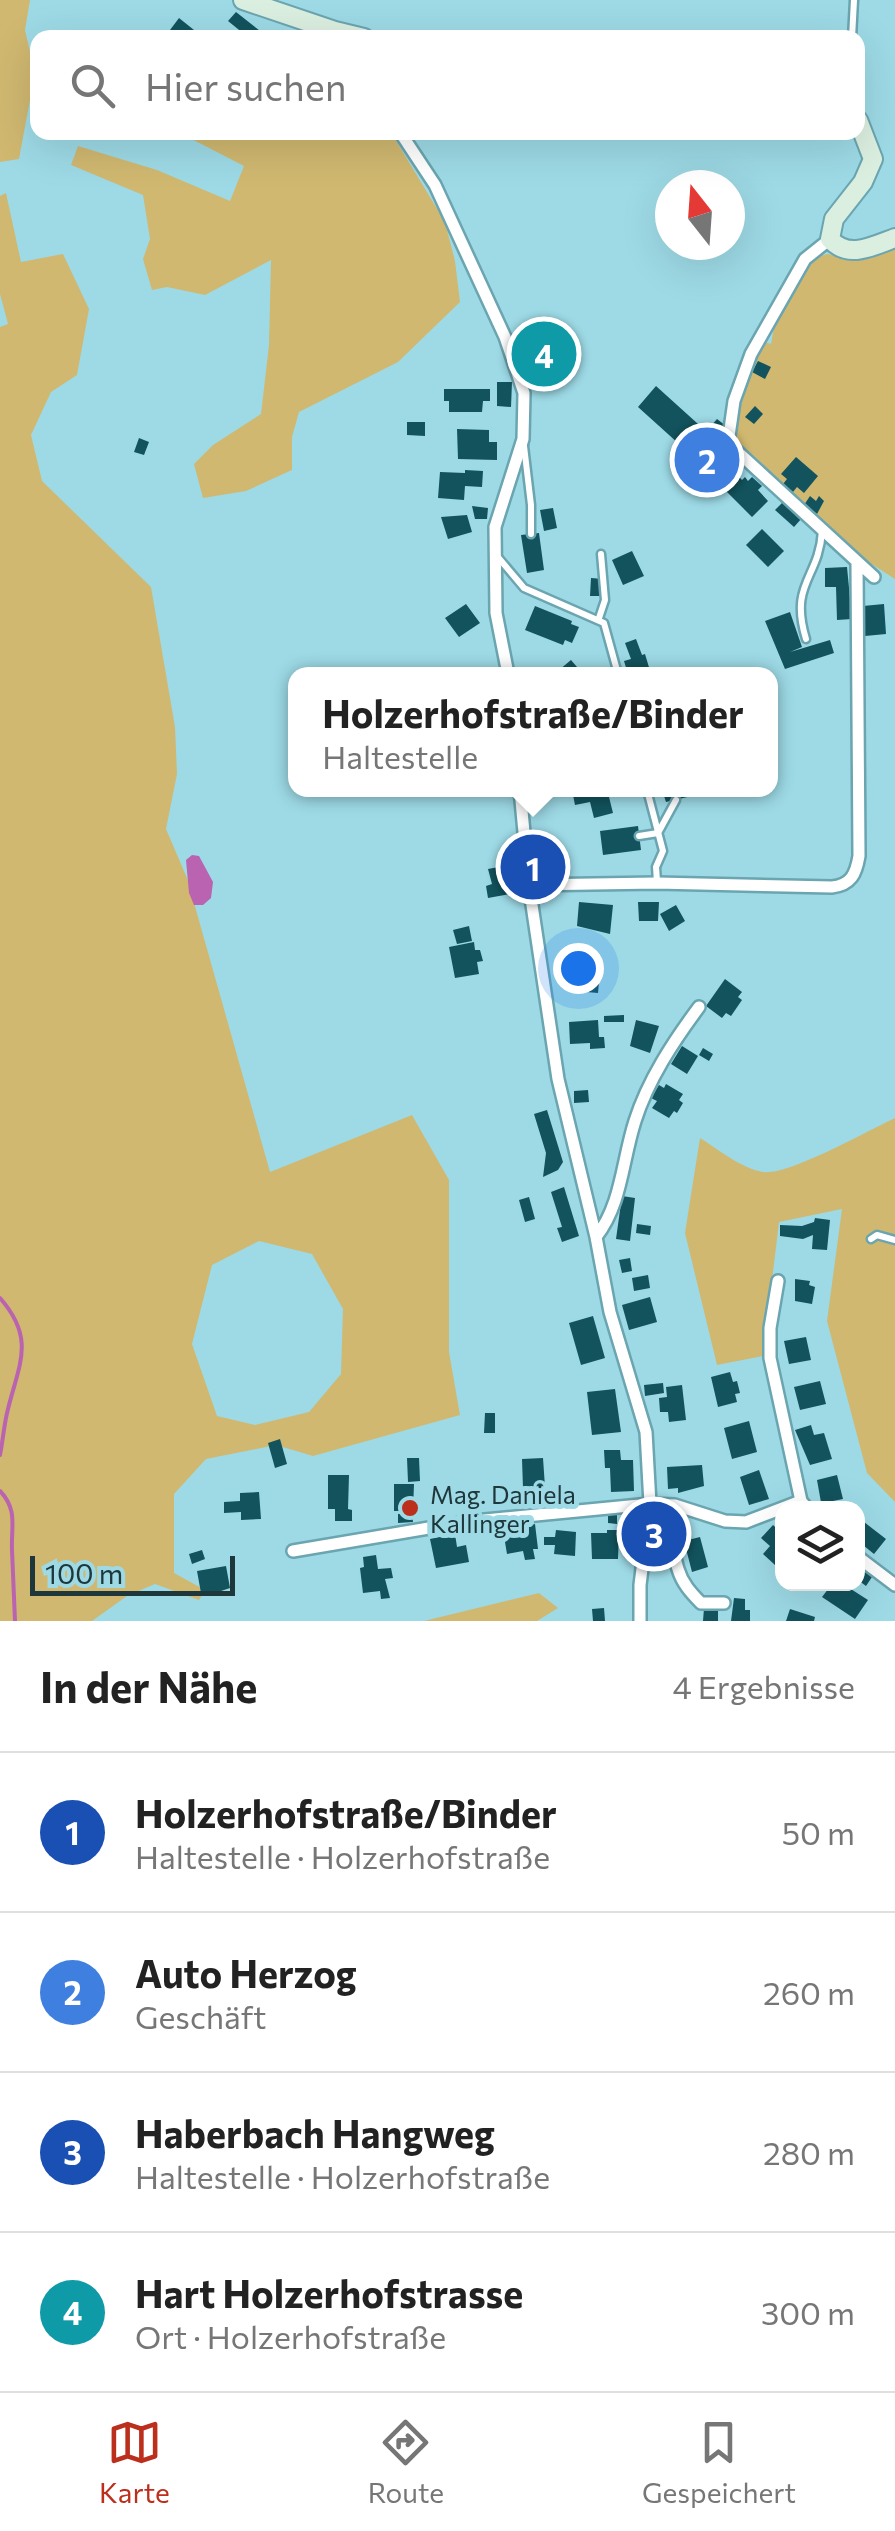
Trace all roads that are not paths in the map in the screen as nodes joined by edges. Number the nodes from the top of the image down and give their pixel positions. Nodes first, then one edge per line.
1 (243, 0) edge
2 (854, 0) edge
3 (324, 30) edge
4 (852, 30) edge
5 (865, 138) edge
6 (405, 140) edge
7 (895, 238) edge
8 (830, 239) junction
9 (523, 440) junction
10 (822, 530) junction
11 (531, 534) dead end
12 (494, 551) junction
13 (601, 554) dead end
14 (857, 564) junction
15 (874, 577) dead end
16 (599, 618) junction
17 (806, 640) dead end
18 (507, 667) edge
19 (616, 667) edge
20 (521, 797) edge
21 (649, 797) edge
22 (676, 800) dead end
23 (658, 833) junction
24 (639, 836) dead end
25 (657, 884) junction
26 (529, 886) junction
27 (699, 1007) dead end
28 (596, 1237) junction
29 (870, 1239) dead end
30 (895, 1240) edge
31 (778, 1281) dead end
32 (803, 1501) edge
33 (650, 1509) junction
34 (775, 1514) edge
35 (293, 1551) dead end
36 (865, 1563) edge
37 (895, 1585) edge
38 (724, 1603) dead end
39 (640, 1621) edge

1 - 3 main road
2 - 4 lane
5 - 8 main road
6 - 9 street
7 - 8 main road
8 - 10 street
9 - 11 lane
9 - 12 street
10 - 14 street
10 - 17 lane
12 - 16 lane
12 - 18 street
13 - 16 lane
14 - 15 street
14 - 25 street
16 - 19 lane
20 - 26 street
21 - 23 lane
22 - 23 lane
23 - 24 lane
23 - 25 lane
25 - 26 street
26 - 28 street
27 - 28 street
28 - 33 street
29 - 30 lane
31 - 32 street
33 - 34 street
33 - 35 street
33 - 38 street
33 - 39 street
36 - 37 street

